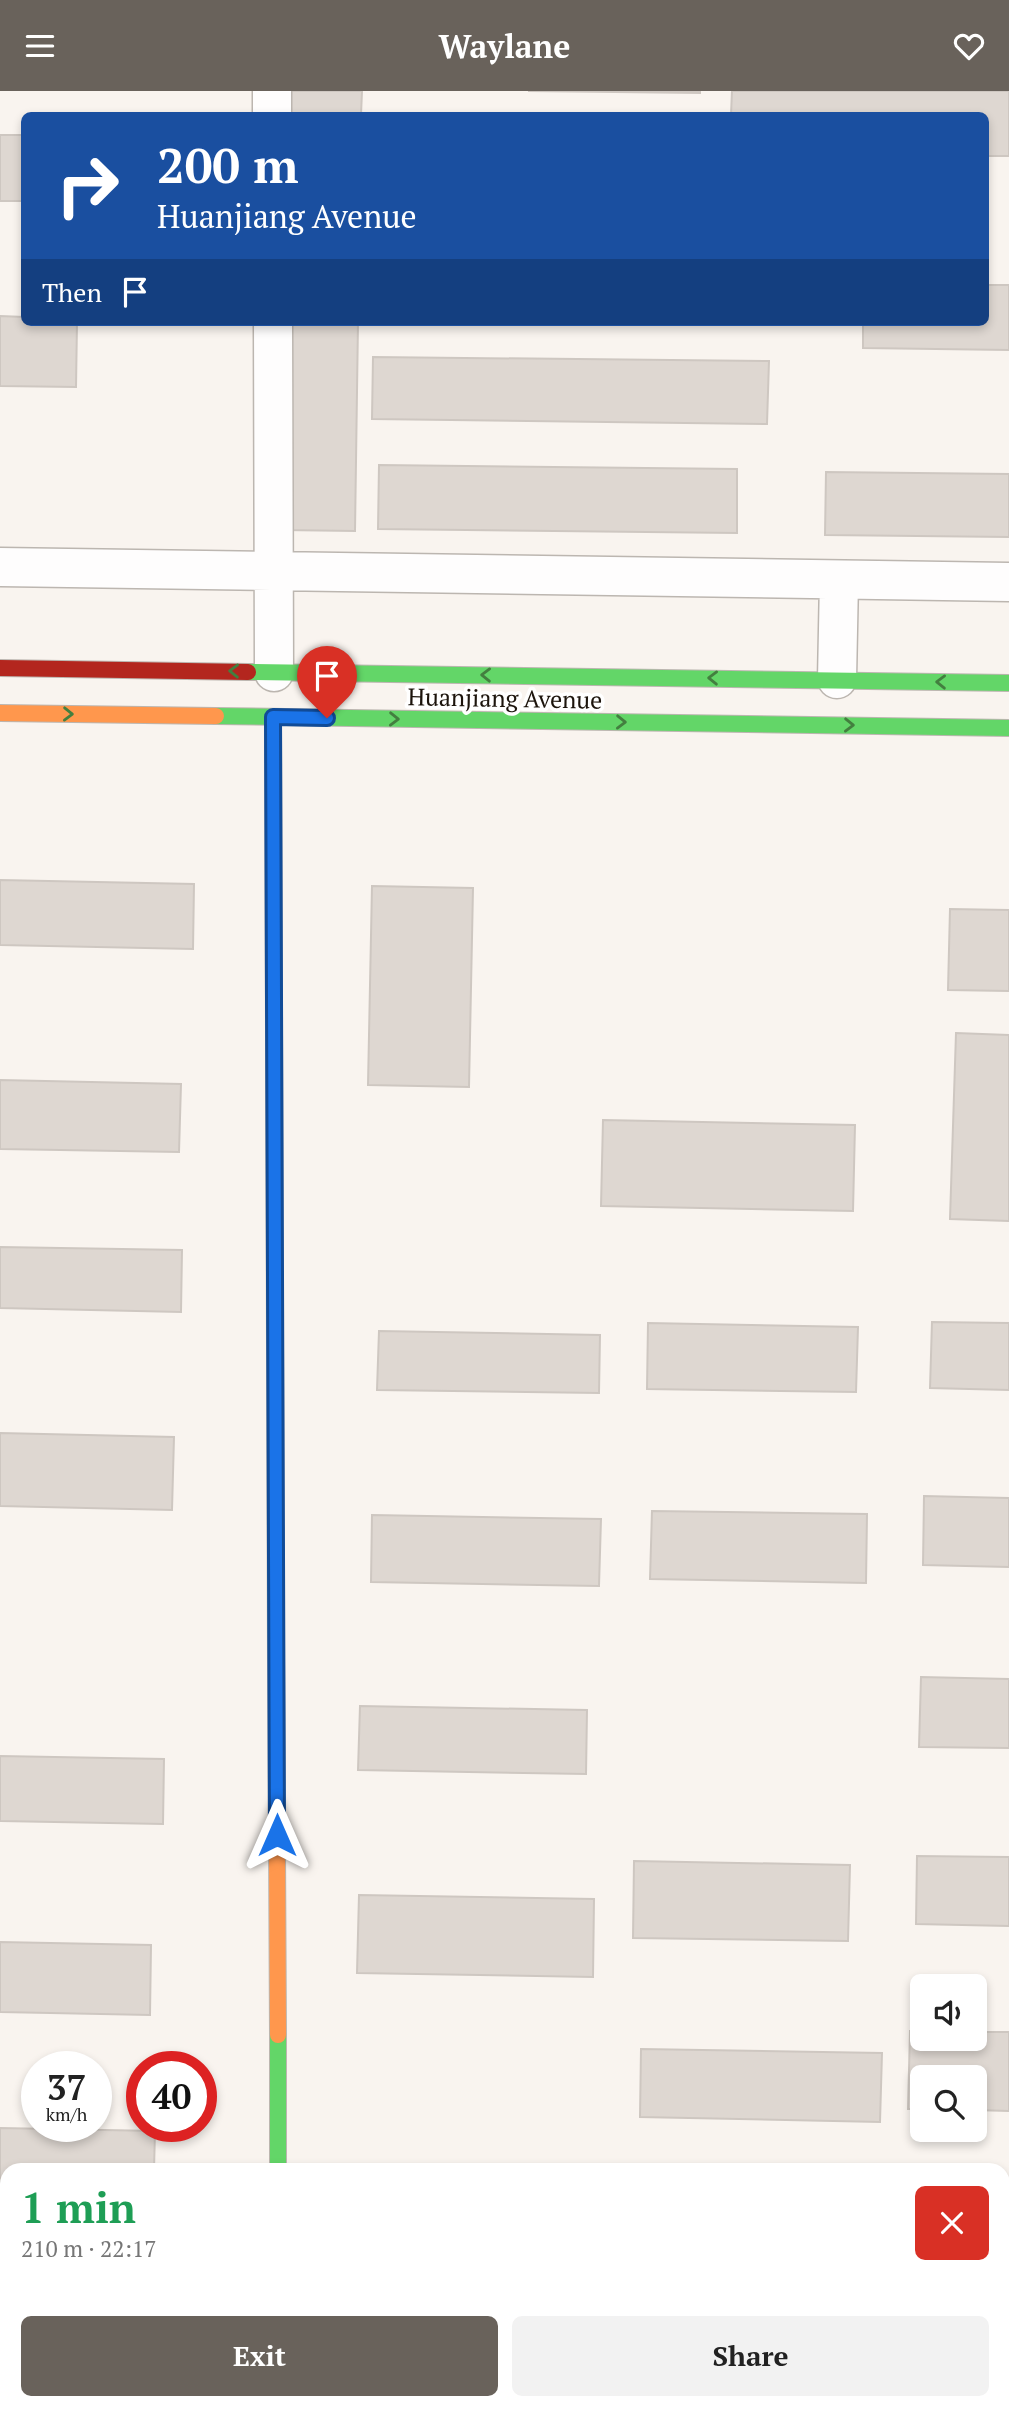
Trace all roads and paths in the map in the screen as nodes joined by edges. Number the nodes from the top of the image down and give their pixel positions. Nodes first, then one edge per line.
1 (272, 91) edge
2 (272, 112) edge
3 (273, 326) edge
4 (0, 567) edge
5 (273, 573) junction
6 (839, 580) junction
7 (1009, 582) edge
8 (0, 668) edge
9 (274, 672) junction
10 (837, 680) junction
11 (1009, 683) edge
12 (0, 713) edge
13 (273, 717) junction
14 (1009, 728) edge
15 (278, 2163) edge

1 - 2 street
3 - 5 street
4 - 5 street
5 - 6 street
5 - 9 street
6 - 7 street
6 - 10 street
9 -> 8 main road, Huanjiang Avenue
10 -> 9 main road, Huanjiang Avenue
11 -> 10 main road, Huanjiang Avenue
12 -> 13 main road, Huanjiang Avenue
13 -> 14 main road, Huanjiang Avenue
13 - 15 main road

